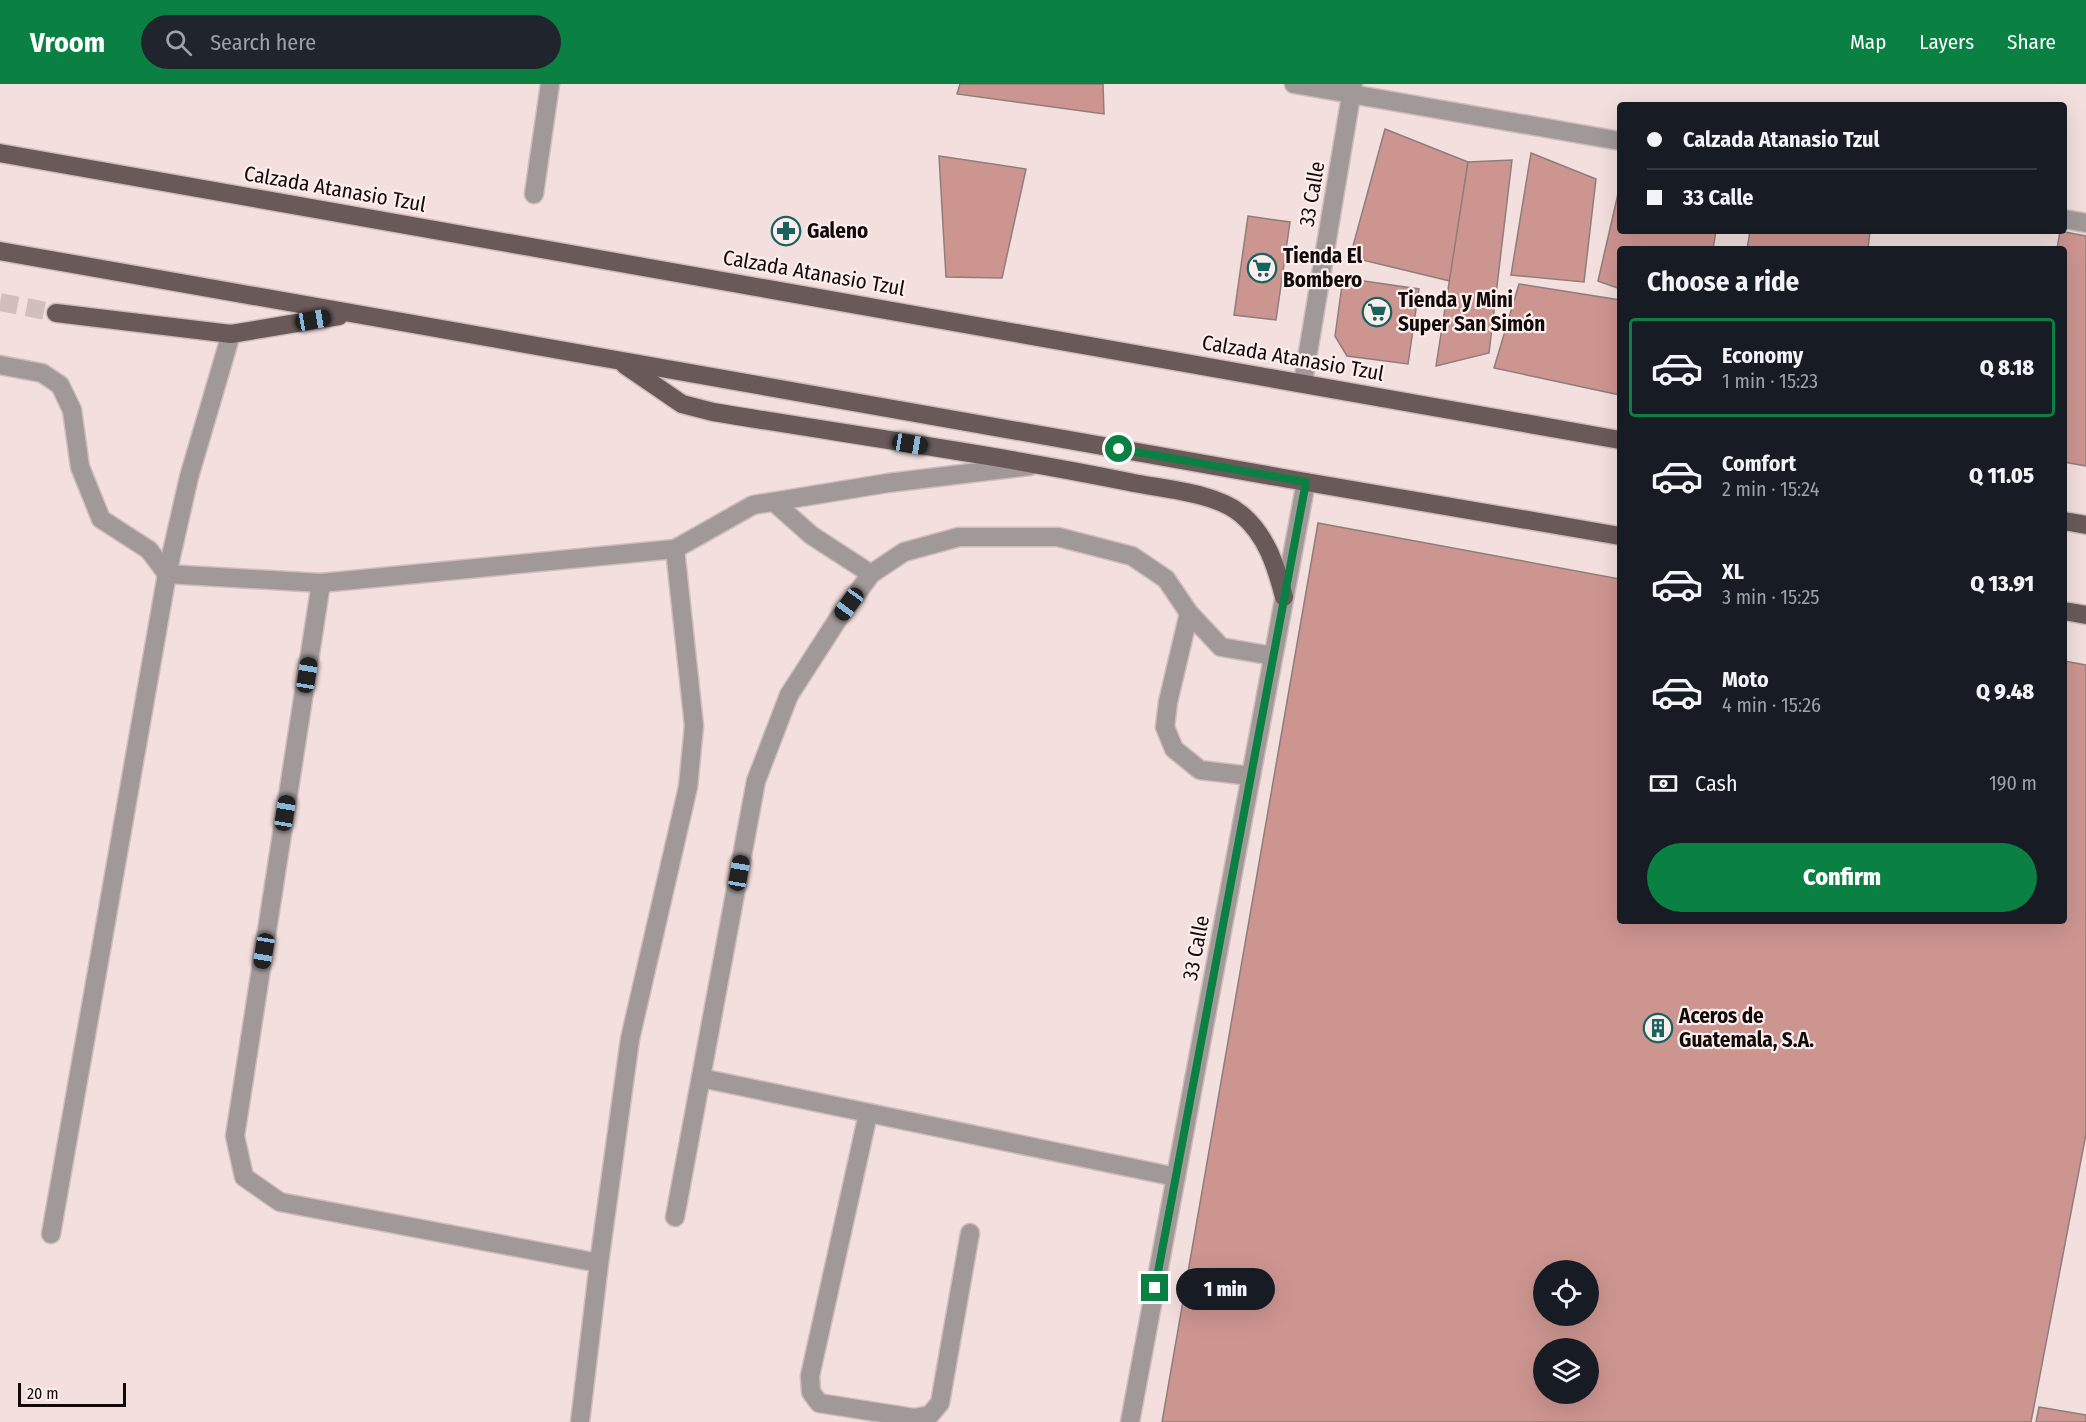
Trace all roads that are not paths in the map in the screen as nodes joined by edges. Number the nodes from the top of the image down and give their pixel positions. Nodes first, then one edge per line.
1 (550, 84) edge
2 (1294, 84) edge
3 (1353, 89) edge
4 (1617, 140) edge
5 (0, 153) edge
6 (534, 194) dead end
7 (2067, 220) edge
8 (2086, 223) edge
9 (0, 251) edge
10 (56, 313) tunnel mouth
11 (354, 313) junction
12 (231, 334) junction
13 (618, 361) junction
14 (0, 365) edge
15 (1303, 382) junction
16 (1617, 439) edge
17 (1041, 465) junction
18 (1306, 482) junction
19 (774, 502) junction
20 (2067, 522) edge
21 (2086, 525) edge
22 (1617, 535) edge
23 (675, 549) junction
24 (167, 574) junction
25 (871, 574) junction
26 (321, 583) junction
27 (1284, 597) junction
28 (2067, 612) edge
29 (1188, 613) junction
30 (2086, 615) edge
31 (1273, 656) junction
32 (1251, 776) junction
33 (700, 1078) junction
34 (868, 1114) junction
35 (1176, 1177) junction
36 (675, 1217) dead end
37 (970, 1233) dead end
38 (51, 1234) dead end
39 (599, 1263) junction
40 (581, 1413) edge
41 (1130, 1422) edge

1 - 6 street
2 - 3 street
3 - 4 street
3 - 15 street, 33 Calle
5 - 15 main road, Calzada Atanasio Tzul
7 - 8 street
9 - 11 main road
10 - 12 main road
11 - 12 main road
11 - 13 main road
12 - 24 street
13 - 17 main road
13 - 18 main road
14 - 24 street
15 - 16 main road, Calzada Atanasio Tzul
17 - 19 street
17 - 27 main road
18 - 22 main road
18 - 27 street, 33 Calle
19 - 23 street
19 - 25 street
20 - 21 main road
23 - 26 street
23 - 39 street
24 - 26 street
24 - 38 street
25 - 29 street
25 - 33 street
26 - 39 street
27 - 31 street, 33 Calle
28 - 30 main road
29 - 31 street
29 - 32 street
31 - 32 street, 33 Calle
32 - 35 street, 33 Calle
33 - 34 street
33 - 36 street
34 - 35 street
34 - 37 street
35 - 41 street, 33 Calle
39 - 40 street

